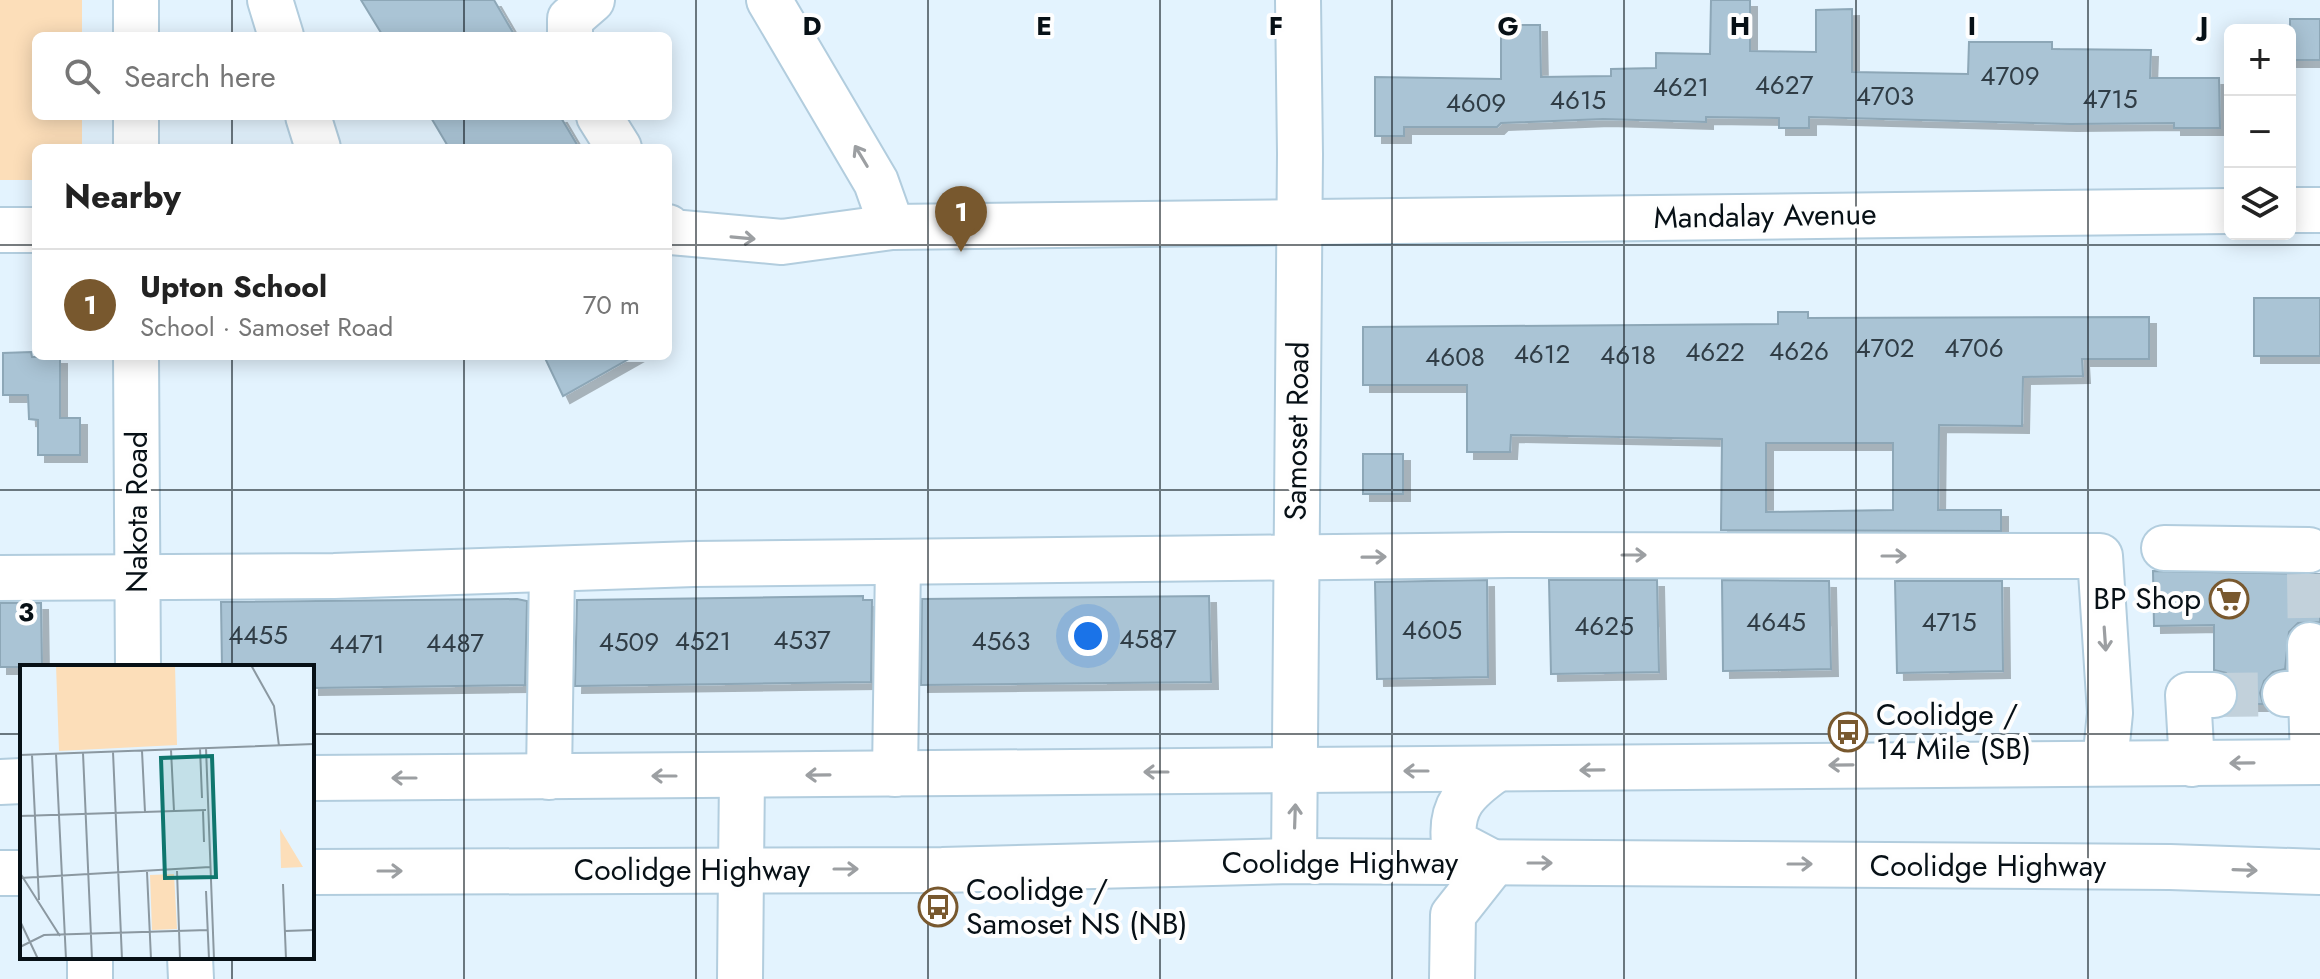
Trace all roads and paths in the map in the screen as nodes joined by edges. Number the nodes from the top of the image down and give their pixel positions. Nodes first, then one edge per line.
1 (136, 0) edge
2 (270, 0) edge
3 (592, 0) edge
4 (769, 0) edge
5 (1298, 0) edge
6 (136, 32) edge
7 (280, 32) edge
8 (570, 32) edge
9 (136, 120) edge
10 (309, 120) edge
11 (602, 120) edge
12 (136, 144) edge
13 (317, 144) edge
14 (616, 144) edge
15 (2296, 210) edge
16 (2320, 210) edge
17 (2224, 211) edge
18 (1300, 220) junction
19 (892, 227) junction
20 (0, 230) edge
21 (32, 230) edge
22 (672, 232) edge
23 (136, 360) edge
24 (2164, 548) dead end
25 (1296, 557) junction
26 (2313, 558) edge
27 (898, 562) junction
28 (552, 569) junction
29 (137, 577) junction
30 (0, 578) edge
31 (2310, 645) tunnel mouth
32 (138, 665) edge
33 (2305, 692) edge
34 (2214, 695) tunnel mouth
35 (2105, 763) junction
36 (2192, 764) junction
37 (2318, 766) edge
38 (1494, 771) junction
39 (1296, 772) junction
40 (895, 774) junction
41 (742, 776) junction
42 (549, 777) junction
43 (314, 778) edge
44 (20, 781) edge
45 (0, 782) edge
46 (1294, 861) junction
47 (1494, 863) junction
48 (2311, 868) edge
49 (741, 869) junction
50 (314, 872) edge
51 (190, 959) edge
52 (191, 979) edge
53 (740, 979) edge
54 (1452, 979) edge

1 - 6 main road
2 - 7 main road
3 - 8 main road
19 -> 4 main road
5 - 18 main road, Samoset Road
9 - 12 main road
10 - 13 main road
11 - 14 main road
15 - 16 main road
17 - 18 main road, Mandalay Avenue
18 - 19 main road, Mandalay Avenue
18 - 25 main road, Samoset Road
22 -> 19 main road, Mandalay Avenue
20 - 21 main road
23 - 29 main road, Nakota Road
24 - 26 main road
25 - 27 main road
25 -> 35 main road
25 - 39 main road, Samoset Road
27 - 28 main road
27 - 40 main road
28 - 29 main road
28 - 42 main road
29 - 30 main road
29 - 32 main road, Nakota Road
31 - 33 main road
33 - 37 main road
34 - 36 main road
35 - 36 main road
35 -> 38 main road
37 -> 36 main road
38 -> 39 main road
38 - 47 main road
39 -> 40 main road
46 -> 39 main road, Samoset Road
40 -> 41 main road
41 -> 42 main road
41 - 49 main road
42 -> 43 main road
44 - 45 main road
46 - 47 main road, Coolidge Highway
49 -> 46 main road, Coolidge Highway
47 -> 48 main road, Coolidge Highway
47 - 54 main road
50 -> 49 main road, Coolidge Highway
49 - 53 main road
51 - 52 main road

